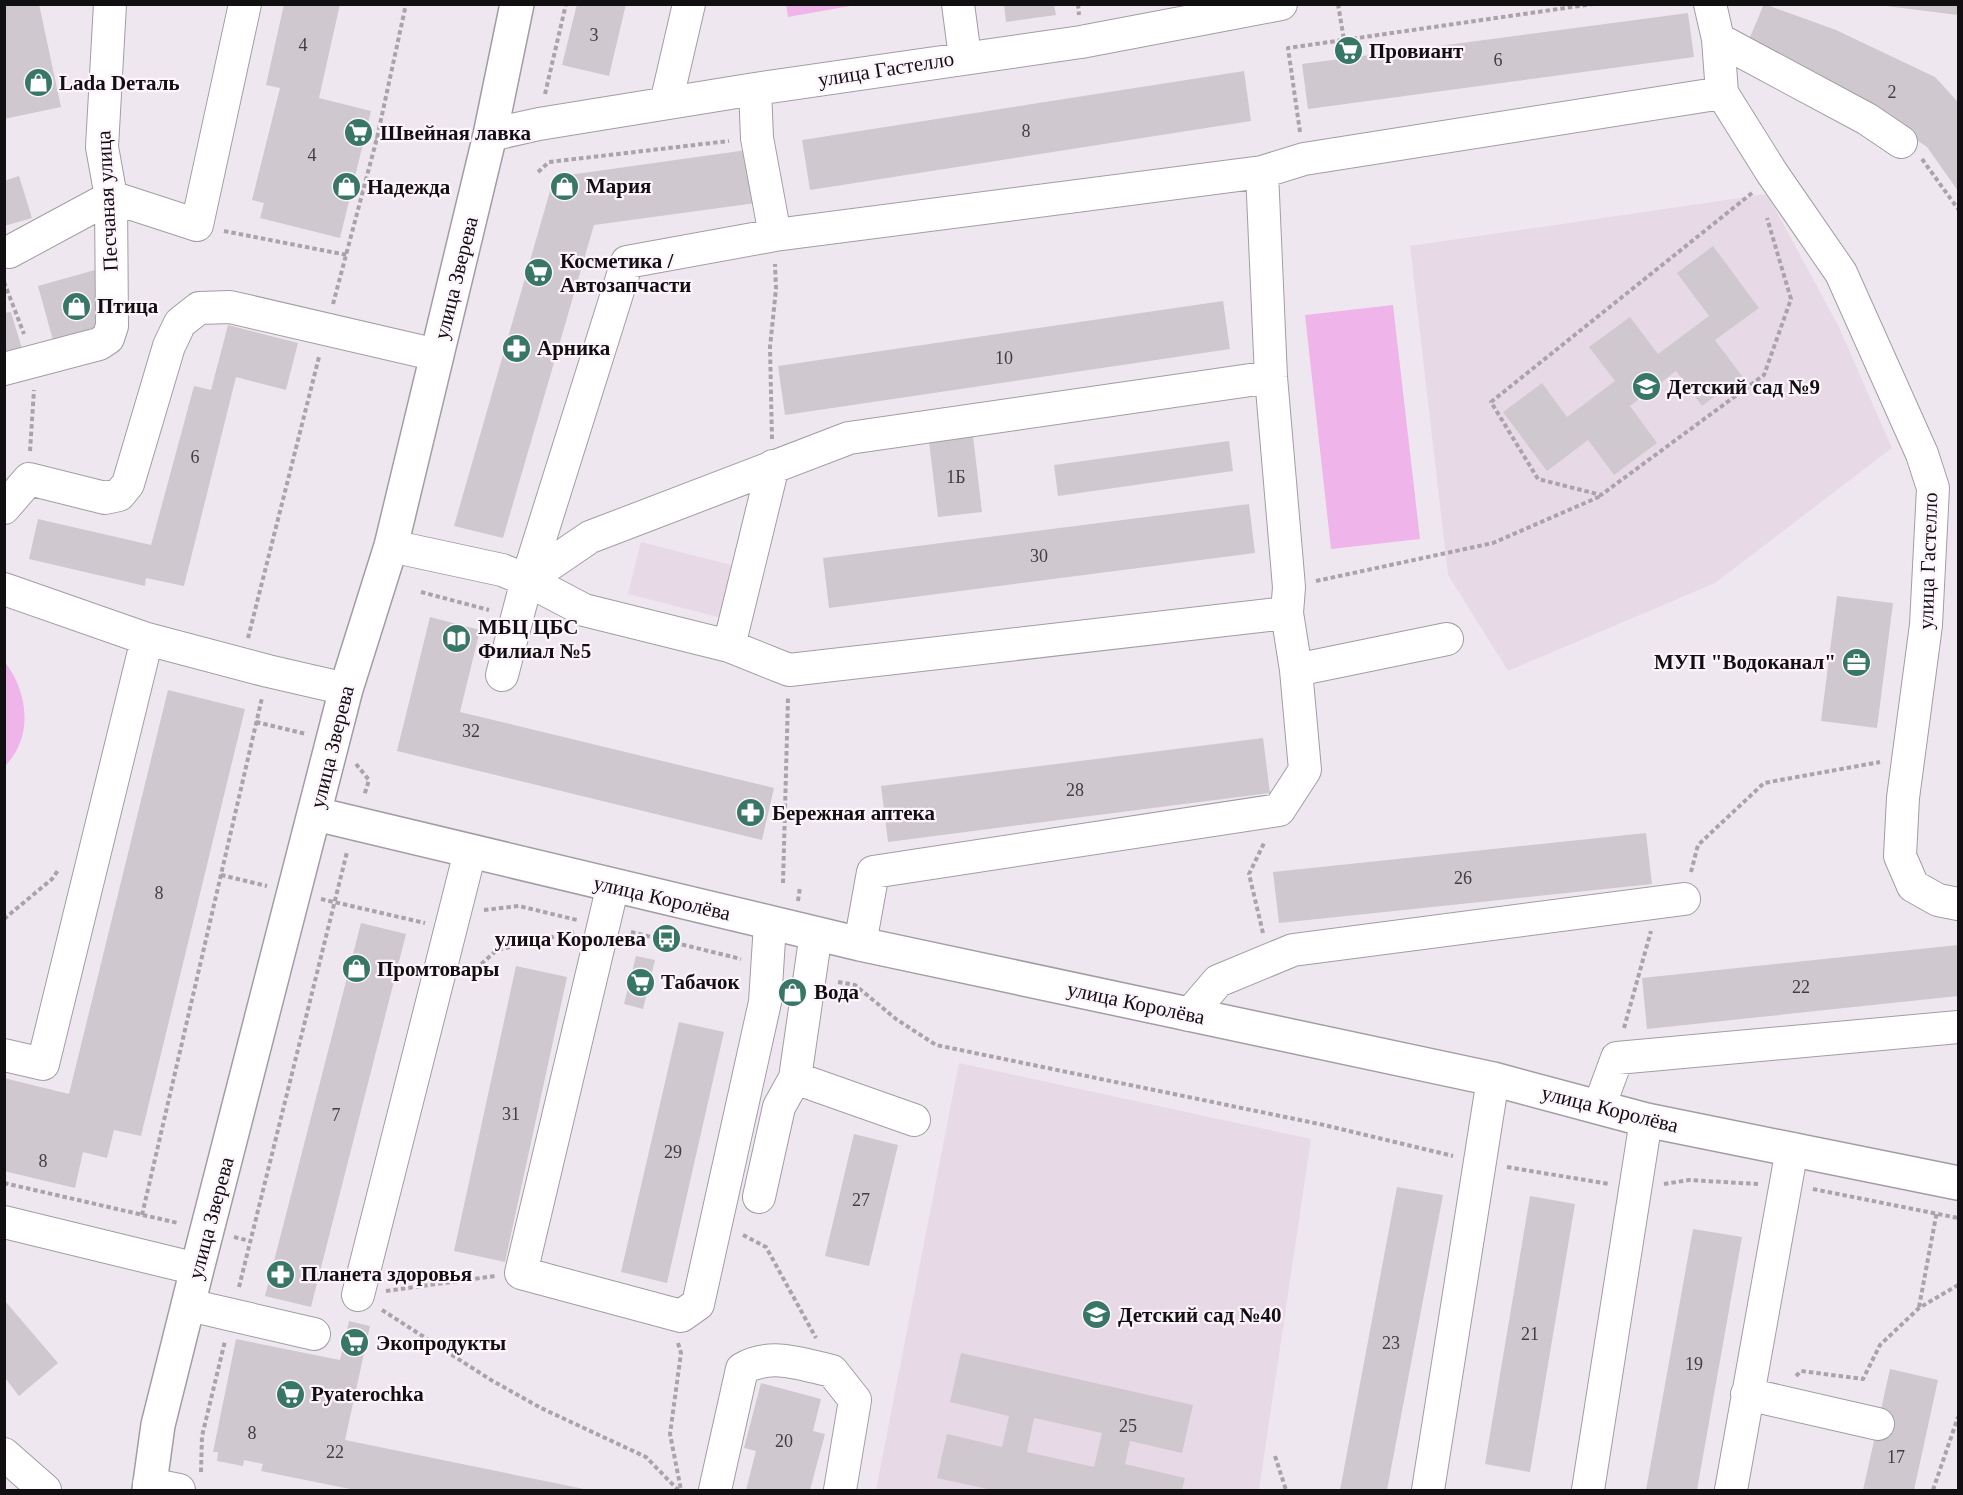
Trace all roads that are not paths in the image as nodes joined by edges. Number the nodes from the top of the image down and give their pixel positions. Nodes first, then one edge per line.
1 (110, 4) edge
2 (245, 4) edge
3 (517, 4) edge
4 (689, 4) edge
5 (958, 4) edge
6 (1281, 4) edge
7 (1710, 4) edge
8 (1718, 39) junction
9 (965, 57) junction
10 (755, 89) junction
11 (1722, 93) junction
12 (666, 103) junction
13 (490, 135) junction
14 (1909, 148) road end
15 (1262, 172) junction
16 (111, 197) junction
17 (775, 235) junction
18 (9, 252) dead end
19 (437, 355) junction
20 (4, 369) edge
21 (1271, 377) junction
22 (773, 466) junction
23 (4, 508) edge
24 (391, 546) junction
25 (527, 580) junction
26 (4, 589) edge
27 (1288, 600) junction
28 (147, 639) junction
29 (1446, 639) dead end
30 (729, 646) junction
31 (1296, 670) junction
32 (502, 675) dead end
33 (346, 689) junction
34 (316, 814) junction
35 (470, 852) junction
36 (613, 885) junction
37 (1684, 899) road end
38 (1959, 904) edge
39 (770, 924) junction
40 (816, 933) junction
41 (860, 944) junction
42 (1189, 1015) junction
43 (1959, 1027) edge
44 (4, 1055) edge
45 (795, 1078) junction
46 (1493, 1079) junction
47 (1599, 1107) junction
48 (1646, 1119) junction
49 (914, 1120) dead end
50 (1792, 1149) junction
51 (1948, 1193) edge
52 (759, 1197) dead end
53 (4, 1222) edge
54 (197, 1269) junction
55 (358, 1295) road end
56 (189, 1305) junction
57 (314, 1334) dead end
58 (1759, 1397) junction
59 (1878, 1424) dead end
60 (4, 1454) edge
61 (170, 1486) edge
62 (45, 1491) edge
63 (715, 1491) edge
64 (840, 1491) edge
65 (1428, 1491) edge
66 (1588, 1491) edge
67 (1731, 1491) edge

1 - 16 street, Песчаная улица
2 - 16 street
3 - 13 main road, улица Зверева
4 - 12 street
5 - 9 street
6 - 9 street, улица Гастелло
7 - 8 street
8 - 11 street
8 - 14 street
9 - 10 street, улица Гастелло
10 - 12 street, улица Гастелло
10 - 17 street
11 - 15 street
11 - 38 street, улица Гастелло
12 - 13 street, улица Гастелло
13 - 19 main road, улица Зверева
15 - 17 street
15 - 21 street
16 - 18 street
16 - 20 street, Песчаная улица
17 - 25 street
19 - 23 street
19 - 24 main road, улица Зверева
21 - 22 street
21 - 27 street
22 - 25 street
22 - 30 street
24 - 25 street
24 - 33 main road, улица Зверева
25 - 30 street
25 - 32 street
26 - 28 street
27 - 30 street
27 - 31 street
28 - 33 street
28 - 44 street
29 - 31 street
31 - 41 street
33 - 34 main road, улица Зверева
34 - 35 main road, улица Королёва
34 - 54 main road, улица Зверева
35 - 36 main road, улица Королёва
35 - 55 street
36 - 39 main road, улица Королёва
36 - 39 street
37 - 42 street
39 - 40 main road, улица Королёва
40 - 41 main road, улица Королёва
40 - 45 street
41 - 42 main road, улица Королёва
42 - 46 main road, улица Королёва
43 - 47 street
45 - 49 street
45 - 52 street
46 - 47 main road, улица Королёва
46 - 65 street
47 - 48 main road, улица Королёва
48 - 50 main road, улица Королёва
48 - 66 street
50 - 51 main road, улица Королёва
50 - 58 street
53 - 54 street
54 - 56 main road, улица Зверева
56 - 57 street
56 - 61 main road, улица Зверева
58 - 59 street
58 - 67 street
60 - 62 street
63 - 64 street

